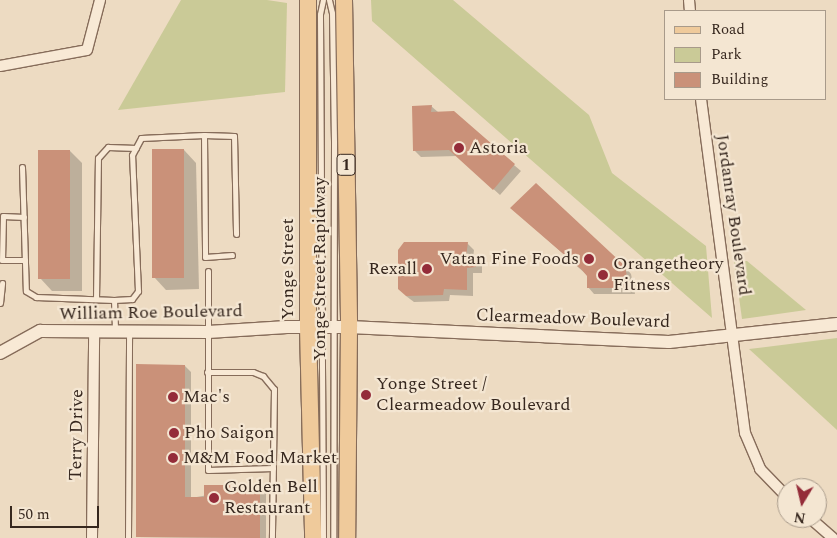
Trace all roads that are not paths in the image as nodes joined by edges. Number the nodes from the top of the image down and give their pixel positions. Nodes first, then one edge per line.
1 (100, 0) edge
2 (308, 0) edge
3 (324, 0) edge
4 (329, 0) edge
5 (344, 0) edge
6 (0, 66) edge
7 (701, 100) edge
8 (204, 135) junction
9 (136, 148) junction
10 (22, 167) dead end
11 (24, 217) junction
12 (236, 234) dead end
13 (232, 255) dead end
14 (25, 260) junction
15 (208, 271) dead end
16 (2, 283) dead end
17 (96, 300) junction
18 (114, 300) junction
19 (0, 303) edge
20 (837, 324) edge
21 (328, 327) junction
22 (94, 332) junction
23 (115, 332) junction
24 (129, 332) junction
25 (208, 332) junction
26 (733, 337) junction
27 (1, 350) edge
28 (207, 372) junction
29 (273, 468) junction
30 (777, 487) edge
31 (822, 528) edge
32 (92, 538) edge
33 (128, 538) edge
34 (272, 538) edge
35 (313, 538) edge
36 (323, 538) edge
37 (334, 538) edge
38 (346, 538) edge
39 (833, 538) edge

1 - 6 street
2 - 21 main road, Yonge Street / 1
3 - 21 lane, Yonge Street Rapidway
4 - 21 lane, Yonge Street Rapidway
5 - 21 main road, Yonge Street / 1
7 - 26 street, Jordanray Boulevard
8 - 9 lane
8 - 12 lane
8 - 13 lane
9 - 17 lane
9 - 18 lane
10 - 11 lane
11 - 14 lane
11 - 14 lane
14 - 17 lane
15 - 25 lane
16 - 19 lane
17 - 18 lane
18 - 23 lane
20 - 26 street, Clearmeadow Boulevard
21 - 25 street, William Roe Boulevard
21 - 26 street, Clearmeadow Boulevard
21 - 35 main road, Yonge Street / 1
21 - 36 lane, Yonge Street Rapidway
21 - 37 lane, Yonge Street Rapidway
21 - 38 main road, Yonge Street / 1
22 - 23 street, William Roe Boulevard
22 - 27 street, William Roe Boulevard
22 - 32 street, Terry Drive
23 - 24 street, William Roe Boulevard
24 - 25 street, William Roe Boulevard
24 - 33 lane
25 - 28 lane
26 - 30 street, Jordanray Boulevard
28 - 29 lane
28 - 29 lane
29 - 34 lane
31 - 39 street

